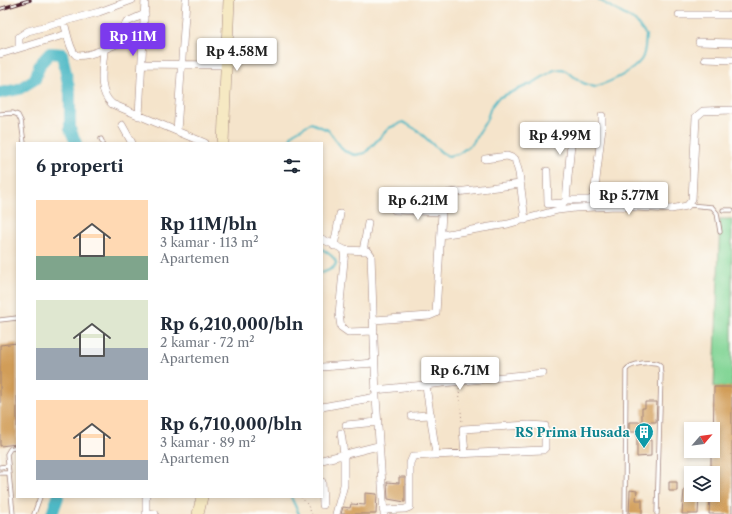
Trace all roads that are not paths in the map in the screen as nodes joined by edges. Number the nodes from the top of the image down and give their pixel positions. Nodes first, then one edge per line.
1 (132, 0) edge
2 (145, 0) edge
3 (186, 0) edge
4 (230, 0) edge
5 (145, 14) junction
6 (679, 15) dead end
7 (732, 15) edge
8 (64, 22) junction
9 (124, 27) dead end
10 (144, 32) junction
11 (67, 34) junction
12 (699, 42) dead end
13 (732, 43) edge
14 (20, 48) junction
15 (104, 50) junction
16 (0, 54) edge
17 (705, 59) dead end
18 (732, 60) edge
19 (143, 64) junction
20 (181, 64) junction
21 (226, 65) junction
22 (732, 110) edge
23 (0, 114) edge
24 (139, 116) junction
25 (602, 116) dead end
26 (122, 125) dead end
27 (602, 127) junction
28 (177, 131) junction
29 (24, 142) edge
30 (131, 142) edge
31 (203, 142) edge
32 (223, 142) edge
33 (485, 159) dead end
34 (547, 171) dead end
35 (520, 184) junction
36 (566, 200) junction
37 (575, 204) junction
38 (584, 204) junction
39 (689, 205) junction
40 (395, 210) dead end
41 (723, 210) dead end
42 (732, 210) edge
43 (441, 212) junction
44 (340, 214) dead end
45 (525, 220) junction
46 (368, 223) dead end
47 (720, 232) dead end
48 (441, 235) junction
49 (323, 240) edge
50 (334, 246) junction
51 (345, 250) junction
52 (363, 251) junction
53 (16, 318) edge
54 (0, 320) edge
55 (374, 320) junction
56 (374, 331) junction
57 (374, 363) junction
58 (323, 367) edge
59 (543, 373) dead end
60 (426, 386) junction
61 (375, 394) junction
62 (323, 407) edge
63 (431, 415) junction
64 (412, 416) dead end
65 (377, 422) junction
66 (346, 425) dead end
67 (341, 433) dead end
68 (378, 446) junction
69 (16, 448) edge
70 (344, 454) junction
71 (436, 454) junction
72 (465, 454) junction
73 (323, 460) edge
74 (0, 466) edge
75 (8, 466) junction
76 (8, 473) junction
77 (0, 474) edge
78 (40, 498) edge
79 (146, 498) edge
80 (202, 498) edge
81 (323, 498) edge
82 (323, 505) dead end
83 (384, 512) edge
84 (13, 514) edge
85 (34, 514) edge
86 (147, 514) edge
87 (155, 514) edge
88 (198, 514) edge
89 (336, 514) edge
90 (625, 514) edge
91 (657, 514) edge

1 - 8 street
2 - 5 street
3 - 20 street
4 - 21 street
5 - 9 street
5 - 10 street
6 - 7 street
8 - 11 street
8 - 14 street
10 - 15 street
10 - 19 street
11 - 14 street
11 - 15 street
12 - 13 street
14 - 16 street
15 - 24 street
17 - 18 street
19 - 20 street
19 - 24 street
20 - 21 street
20 - 28 street
21 - 32 street
22 - 39 street
23 - 29 lane
24 - 28 street
25 - 27 street
26 - 30 street
27 - 36 street
27 - 38 street
28 - 31 street
33 - 35 street
34 - 36 street
35 - 43 street
35 - 45 street
36 - 37 street
37 - 38 street
37 - 45 street
38 - 39 street
39 - 47 lane
40 - 43 street
41 - 42 lane
43 - 48 street
44 - 50 street
45 - 48 street
46 - 52 street
48 - 55 street
49 - 50 street
50 - 51 street
51 - 52 street
51 - 56 street
52 - 55 street
53 - 54 lane
55 - 56 street
56 - 57 street
57 - 58 street
57 - 61 street
59 - 60 street
60 - 61 street
60 - 63 street
61 - 62 street
61 - 65 street
63 - 64 street
63 - 71 street
65 - 66 street
65 - 68 street
67 - 70 street
68 - 70 street
68 - 83 street
69 - 75 lane
70 - 73 street
70 - 89 street
71 - 72 street
71 - 83 street
72 - 72 street
74 - 75 lane
75 - 76 lane
76 - 77 lane
76 - 84 lane
78 - 85 lane
79 - 86 street
80 - 88 street
81 - 82 street
86 - 87 street
90 - 91 lane

